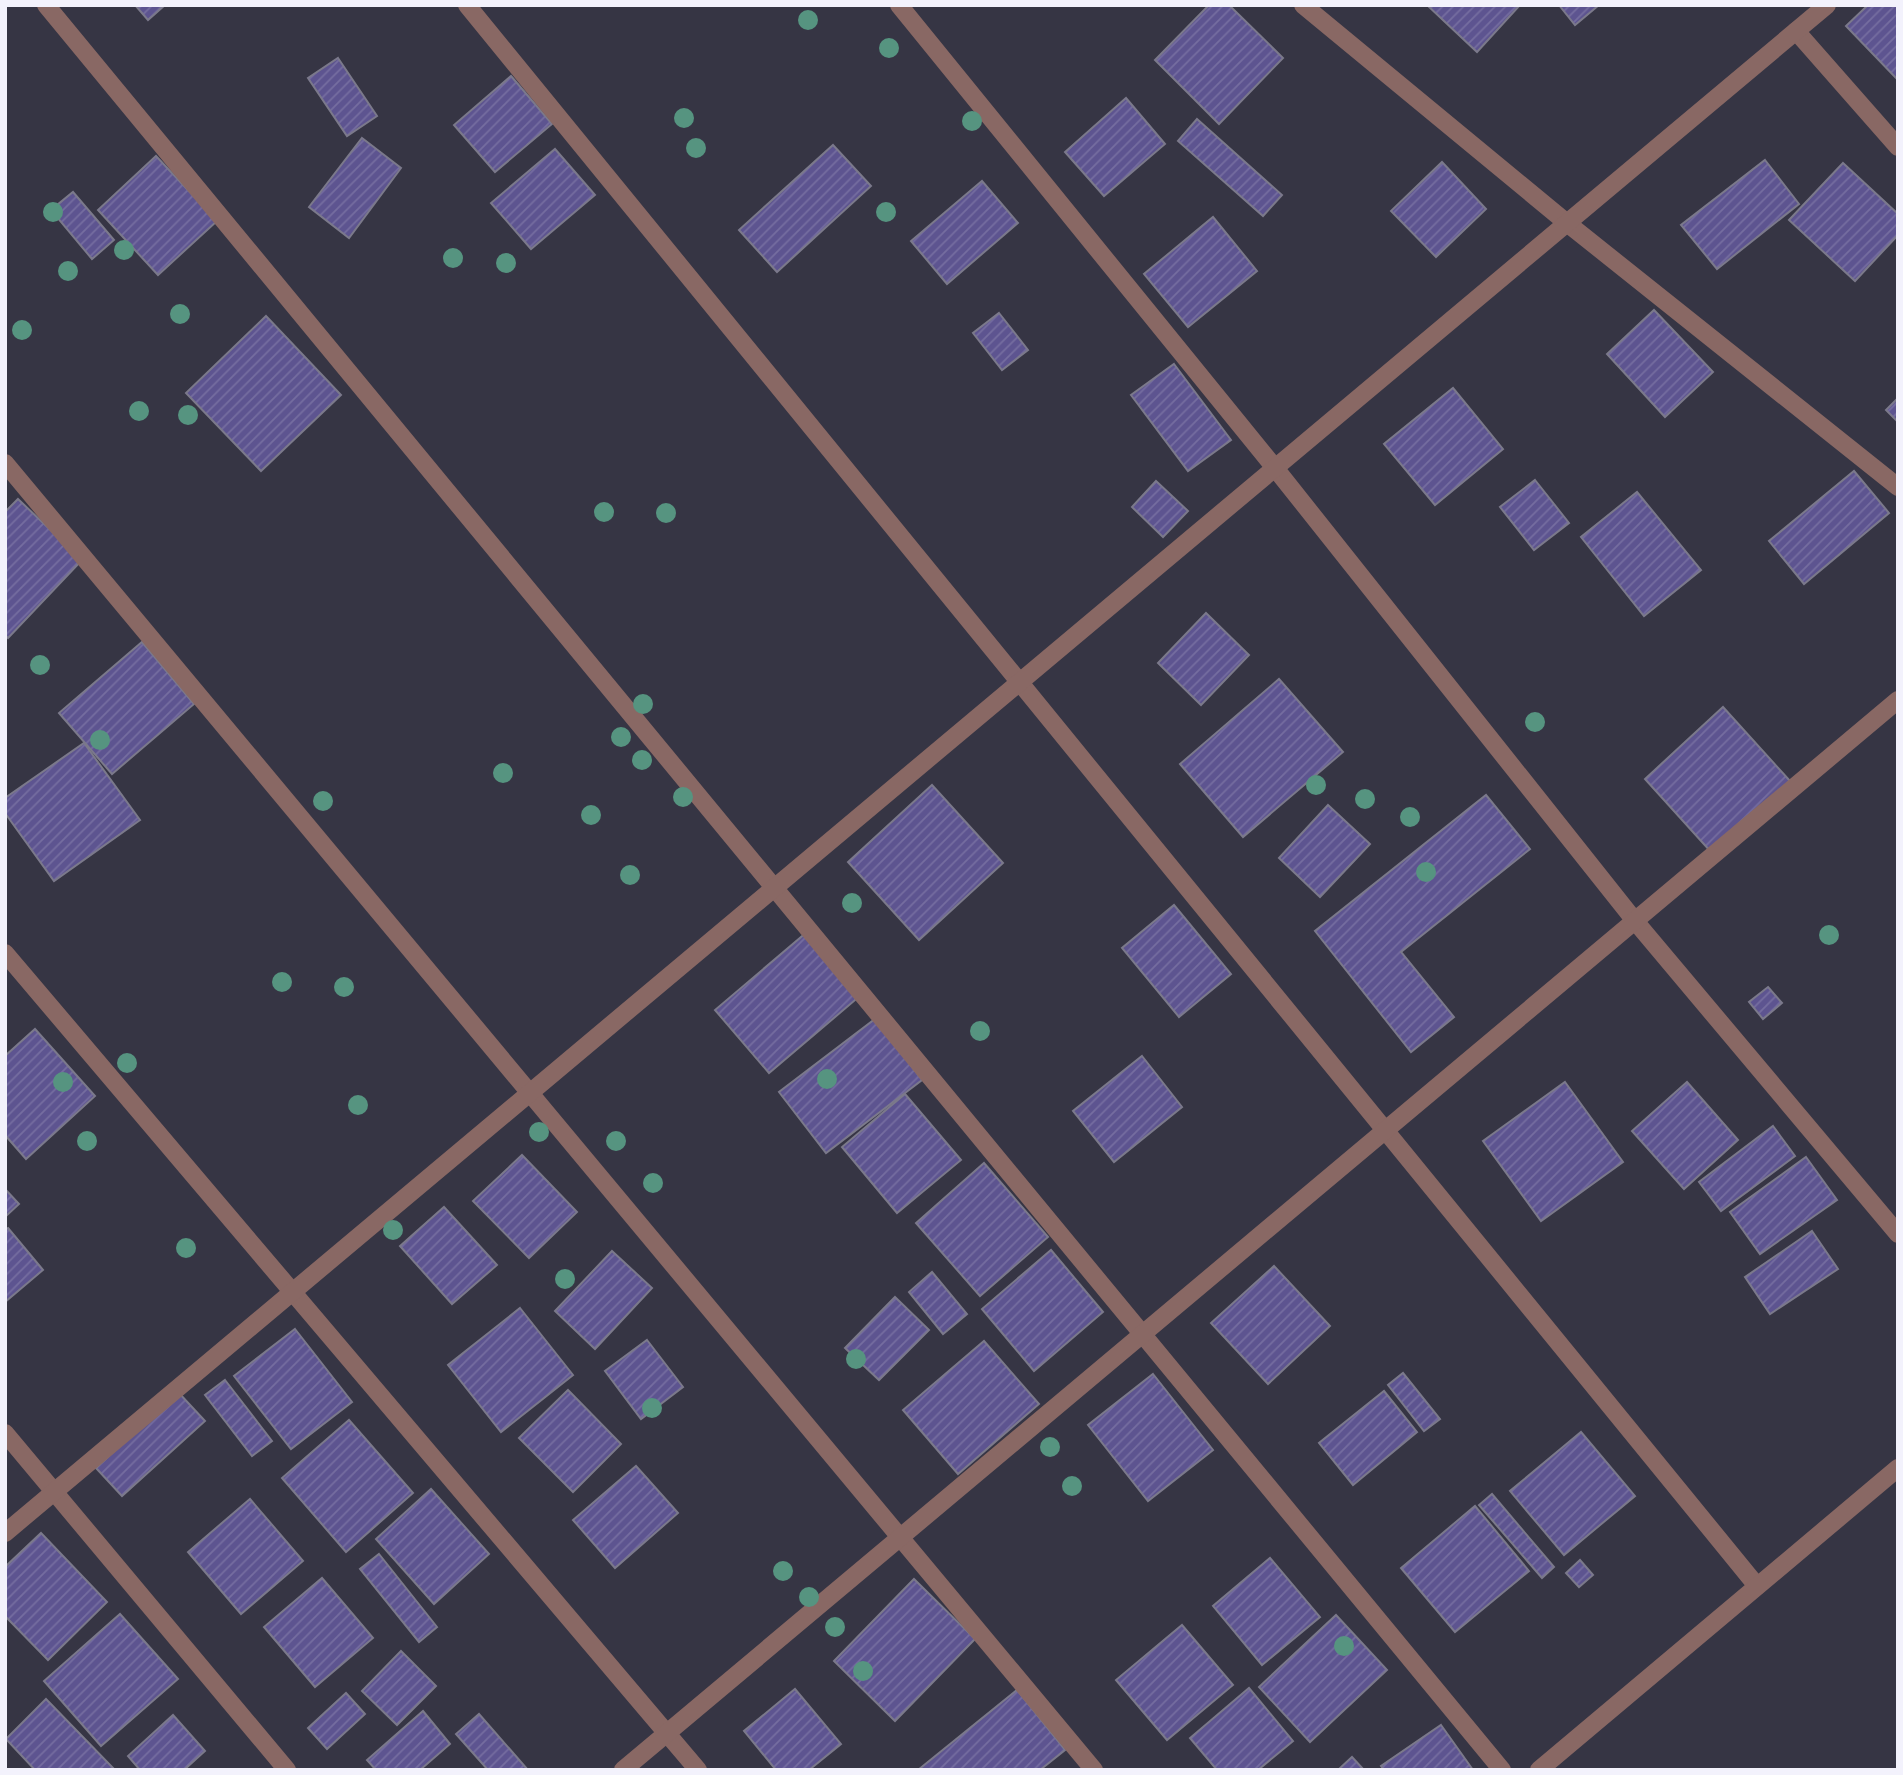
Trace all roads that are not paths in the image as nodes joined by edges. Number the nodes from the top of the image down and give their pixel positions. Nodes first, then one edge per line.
1 (46, 5) edge
2 (467, 5) edge
3 (899, 5) edge
4 (1303, 5) edge
5 (1827, 5) edge
6 (1796, 31) junction
7 (1898, 147) edge
8 (1567, 223) junction
9 (5, 463) edge
10 (1275, 468) junction
11 (1898, 487) edge
12 (1019, 682) junction
13 (1898, 700) edge
14 (774, 888) junction
15 (1635, 920) junction
16 (5, 953) edge
17 (530, 1092) junction
18 (1385, 1131) junction
19 (1898, 1234) edge
20 (293, 1292) junction
21 (1142, 1334) junction
22 (5, 1433) edge
23 (1898, 1468) edge
24 (54, 1492) junction
25 (5, 1533) edge
26 (900, 1537) junction
27 (1757, 1586) junction
28 (667, 1733) junction
29 (287, 1770) edge
30 (623, 1770) edge
31 (698, 1770) edge
32 (1094, 1770) edge
33 (1502, 1770) edge
34 (1539, 1770) edge

1 - 14 street
2 - 12 street
3 - 10 street
4 - 8 street
5 - 6 street
6 - 7 street
6 - 8 street
8 - 10 street
8 - 11 street
9 - 17 street
10 - 12 street
10 - 15 street
12 - 14 street
12 - 18 street
13 - 15 street
14 - 17 street
14 - 21 street
15 - 18 street
15 - 19 street
16 - 20 street
17 - 20 street
17 - 26 street
18 - 21 street
18 - 27 street
20 - 24 street
20 - 28 street
21 - 26 street
21 - 33 street
22 - 24 street
23 - 27 street
24 - 25 street
24 - 29 street
26 - 28 street
26 - 32 street
27 - 34 street
28 - 30 street
28 - 31 street

